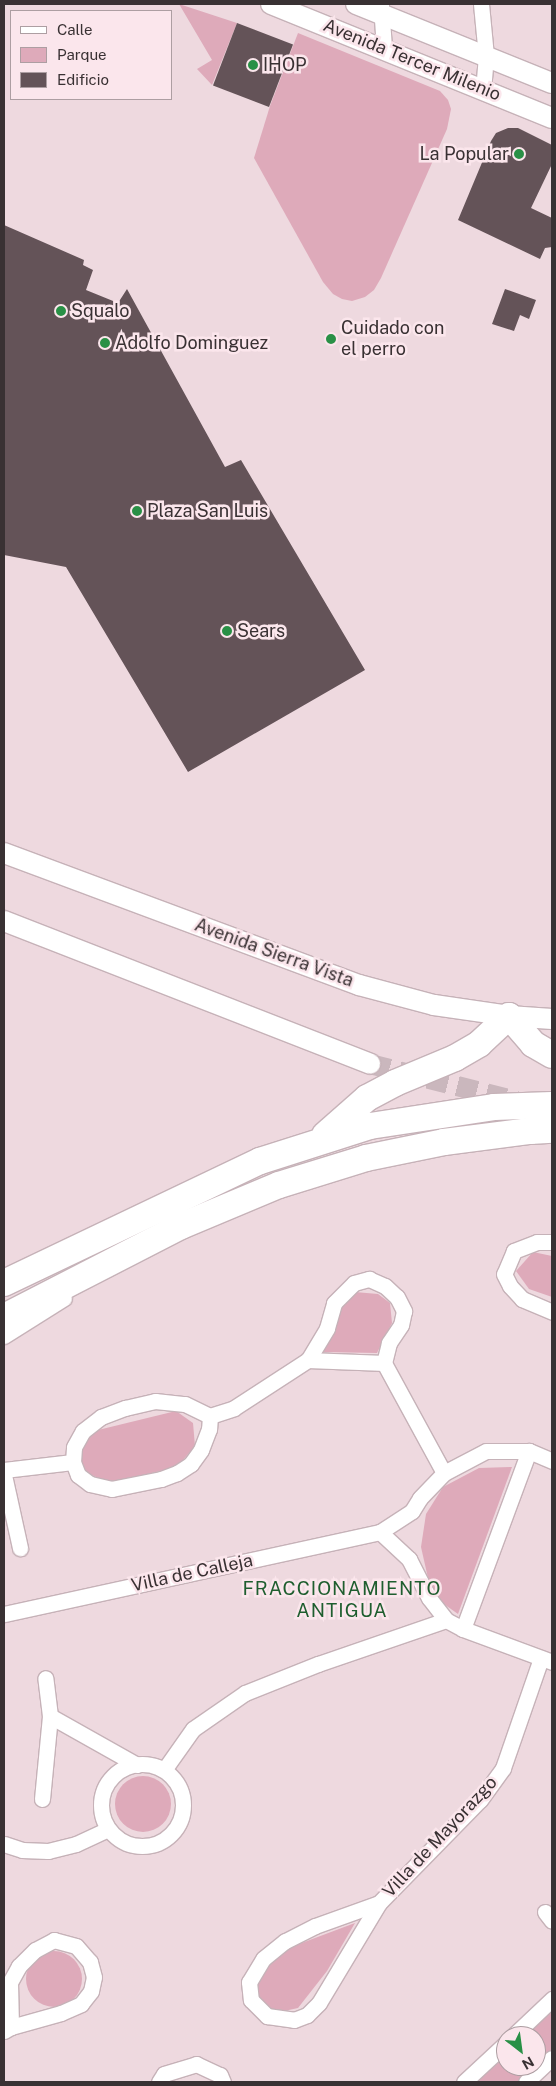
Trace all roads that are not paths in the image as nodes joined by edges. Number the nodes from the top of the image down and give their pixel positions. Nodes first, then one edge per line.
1 (271, 4) edge
2 (356, 4) edge
3 (481, 4) edge
4 (381, 9) edge
5 (384, 48) junction
6 (486, 56) junction
7 (552, 82) edge
8 (483, 88) junction
9 (552, 118) edge
10 (4, 853) edge
11 (4, 921) edge
12 (509, 1016) junction
13 (552, 1019) edge
14 (552, 1055) edge
15 (370, 1064) tunnel mouth
16 (552, 1105) edge
17 (552, 1130) edge
18 (317, 1142) junction
19 (552, 1242) edge
20 (117, 1260) junction
21 (4, 1283) edge
22 (552, 1312) edge
23 (4, 1317) edge
24 (4, 1336) edge
25 (308, 1360) junction
26 (384, 1363) junction
27 (210, 1416) junction
28 (529, 1451) junction
29 (552, 1461) edge
30 (73, 1462) junction
31 (4, 1470) edge
32 (444, 1473) junction
33 (4, 1475) edge
34 (380, 1532) junction
35 (20, 1548) dead end
36 (4, 1614) edge
37 (446, 1620) junction
38 (463, 1629) junction
39 (547, 1660) edge
40 (45, 1678) dead end
41 (50, 1716) junction
42 (137, 1765) junction
43 (164, 1770) junction
44 (42, 1799) dead end
45 (108, 1829) junction
46 (4, 1844) edge
47 (379, 1903) junction
48 (7, 1979) edge
49 (552, 1999) edge
50 (524, 2026) edge
51 (7, 2029) edge
52 (496, 2052) edge
53 (552, 2058) edge
54 (159, 2082) edge
55 (223, 2082) edge
56 (464, 2082) edge
57 (526, 2082) edge

1 - 5 street, Avenida Tercer Milenio
2 - 4 street, Avenida Tercer Milenio
3 - 6 street
4 - 5 street
4 - 6 street, Avenida Tercer Milenio
5 - 8 street, Avenida Tercer Milenio
6 - 7 street, Avenida Tercer Milenio
6 - 8 street
8 - 9 street, Avenida Tercer Milenio
10 - 12 street, Avenida Sierra Vista
11 - 15 street
12 - 13 street, Avenida Sierra Vista
12 - 14 highway
12 - 18 highway
16 - 18 highway
17 - 20 highway
18 - 21 highway
19 - 22 street
20 - 23 highway
20 - 24 street
25 - 26 street
25 - 26 street
25 - 27 street
26 - 32 street
27 - 30 street
27 - 30 street
28 - 29 street
28 - 32 street
28 - 38 street
30 - 31 street
32 - 34 street
33 - 35 street
34 - 36 street, Villa de Calleja
34 - 37 street
37 - 38 street
37 - 43 street
38 - 39 street
39 - 47 street, Villa de Mayorazgo
40 - 41 street
41 - 42 street
41 - 44 street
42 - 43 street
42 - 45 street
43 - 45 street
45 - 46 street
47 - 47 street, Villa de Mayorazgo
48 - 51 street
48 - 51 street
49 - 50 street
52 - 56 street
53 - 57 street
54 - 55 street

